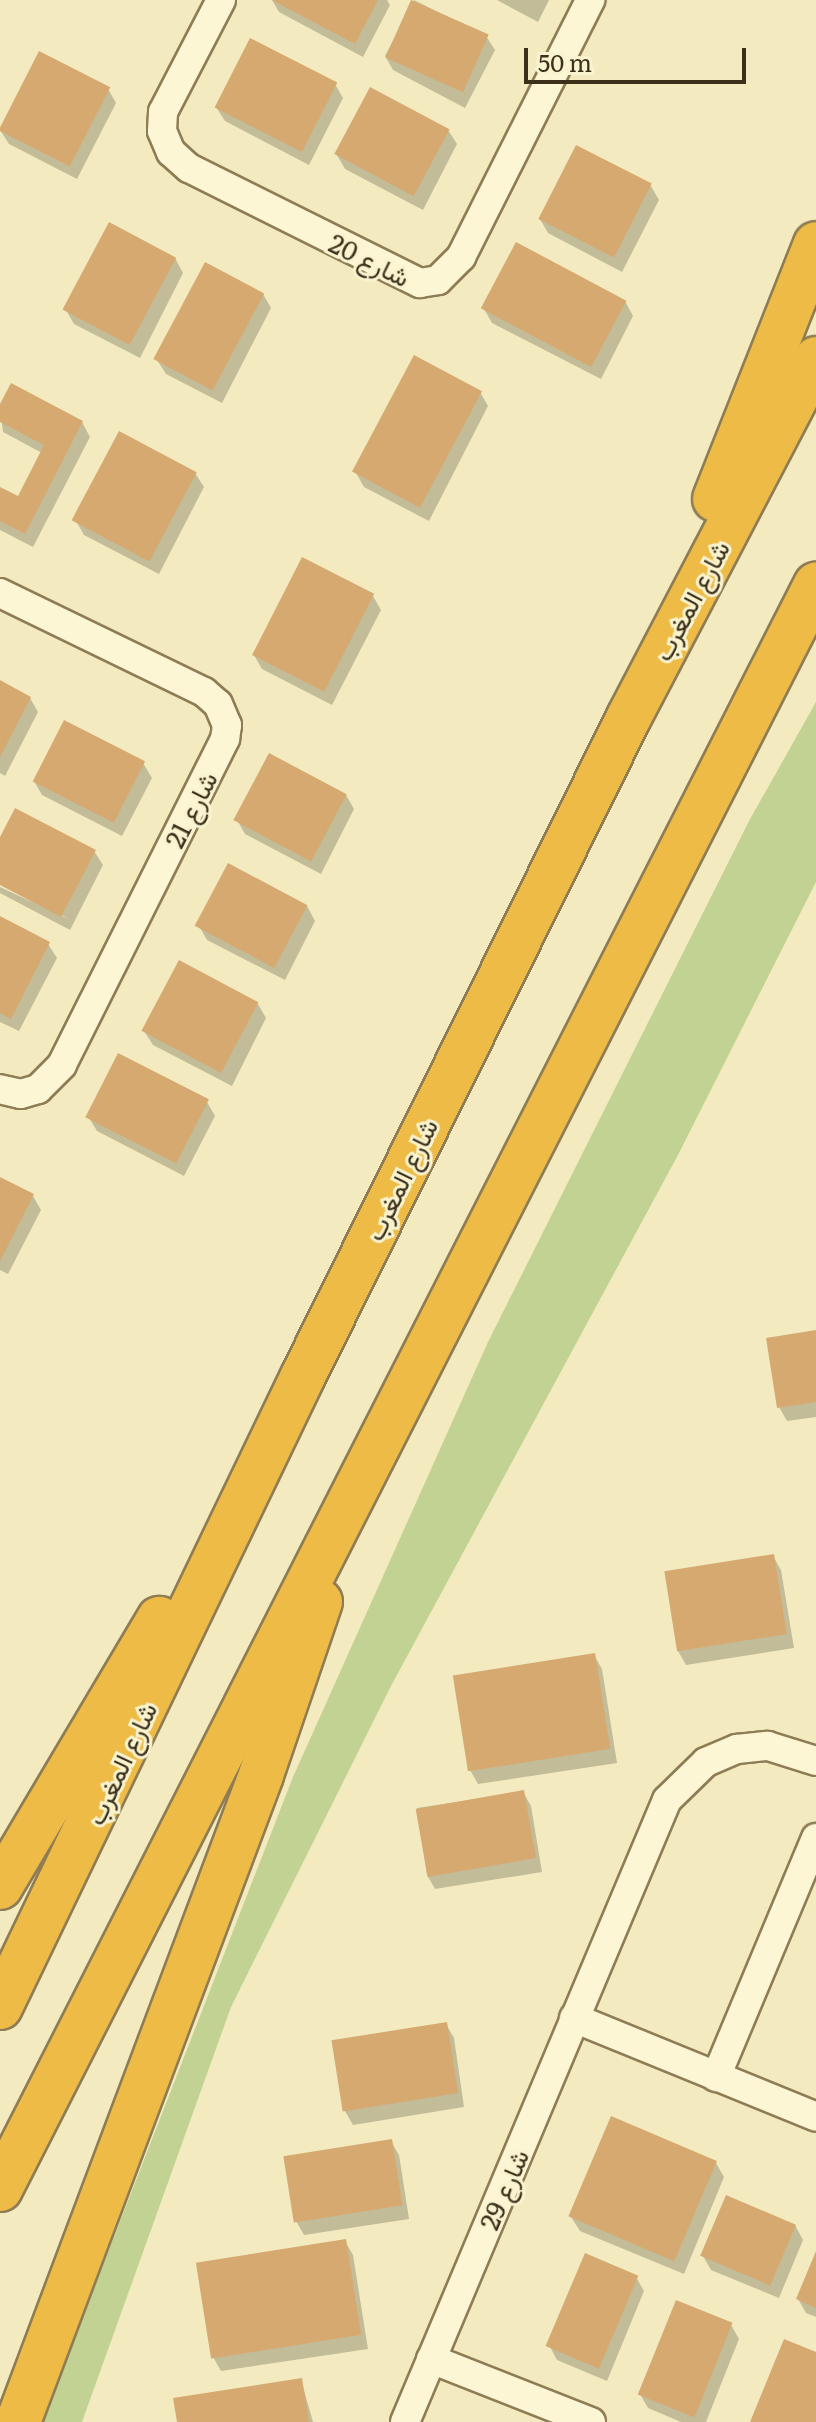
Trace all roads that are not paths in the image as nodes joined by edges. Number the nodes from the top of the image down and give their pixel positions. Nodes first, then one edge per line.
1 (221, 0) edge
2 (590, 0) edge
3 (816, 244) edge
4 (816, 359) edge
5 (816, 585) edge
6 (0, 593) edge
7 (816, 612) edge
8 (629, 717) junction
9 (721, 770) junction
10 (0, 1089) edge
11 (303, 1376) junction
12 (370, 1454) junction
13 (816, 1761) edge
14 (816, 1838) edge
15 (0, 1887) edge
16 (0, 2007) edge
17 (574, 2018) junction
18 (716, 2077) junction
19 (816, 2117) edge
20 (0, 2189) edge
21 (431, 2359) junction
22 (18, 2422) edge
23 (405, 2422) edge
24 (591, 2422) edge

1 - 2 street, شارع 20
3 - 8 highway
4 - 8 highway, شارع المغرب
5 - 9 highway
6 - 10 street, شارع 21
7 - 9 highway
8 - 11 highway, شارع المغرب
9 - 12 highway
11 - 15 highway
11 - 16 highway, شارع المغرب
12 - 20 highway
12 - 22 highway
13 - 17 street, شارع 29
14 - 18 street
17 - 18 street
17 - 21 street, شارع 29
18 - 19 street
21 - 23 street, شارع 29
21 - 24 street

